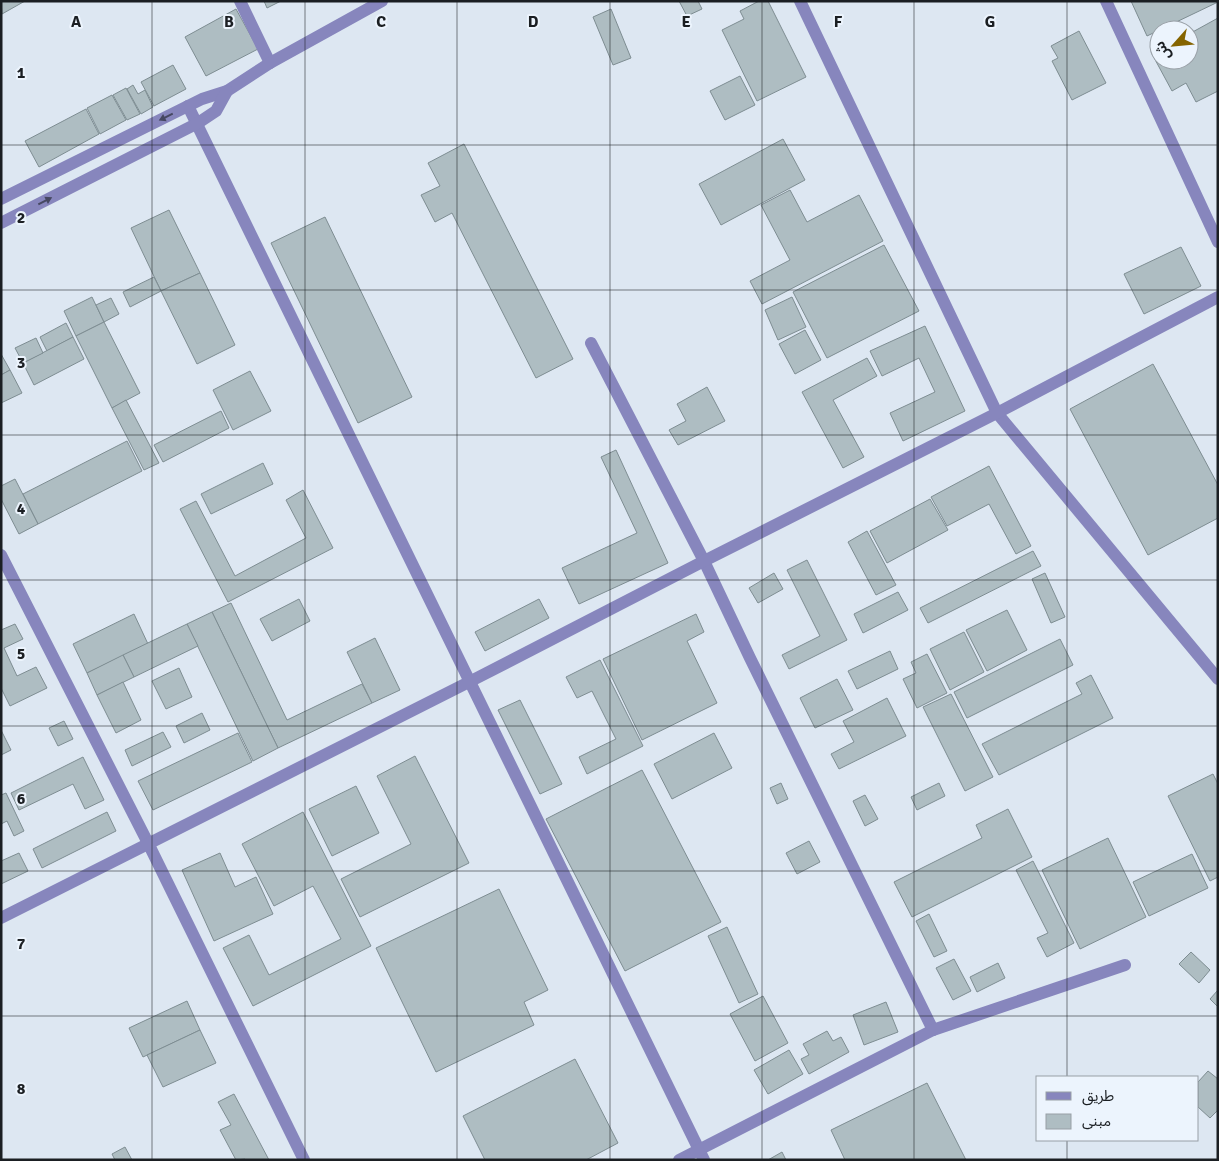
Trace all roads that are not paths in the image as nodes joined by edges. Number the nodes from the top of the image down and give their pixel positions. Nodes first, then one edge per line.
1 (240, 1) edge
2 (382, 1) edge
3 (800, 1) edge
4 (1106, 1) edge
5 (270, 63) junction
6 (227, 91) junction
7 (188, 106) junction
8 (198, 124) junction
9 (1, 199) edge
10 (1, 223) edge
11 (1218, 242) edge
12 (1218, 297) edge
13 (591, 344) dead end
14 (997, 413) junction
15 (1, 556) edge
16 (704, 561) junction
17 (1218, 679) edge
18 (470, 682) junction
19 (148, 844) junction
20 (1, 918) edge
21 (1125, 965) dead end
22 (933, 1030) junction
23 (702, 1155) edge
24 (304, 1160) edge
25 (679, 1160) edge

1 - 5 street
2 - 5 street
3 - 14 street
4 - 11 street
5 - 6 street
6 - 7 street
6 - 8 street
7 - 8 street
7 -> 9 street
10 -> 8 street
8 - 18 street
12 - 14 street
13 - 16 street
14 - 16 street
14 - 17 street
15 - 19 street
16 - 18 street
16 - 22 street
18 - 19 street
18 - 23 street
19 - 20 street
19 - 24 street
21 - 22 street
22 - 23 street
23 - 25 street

